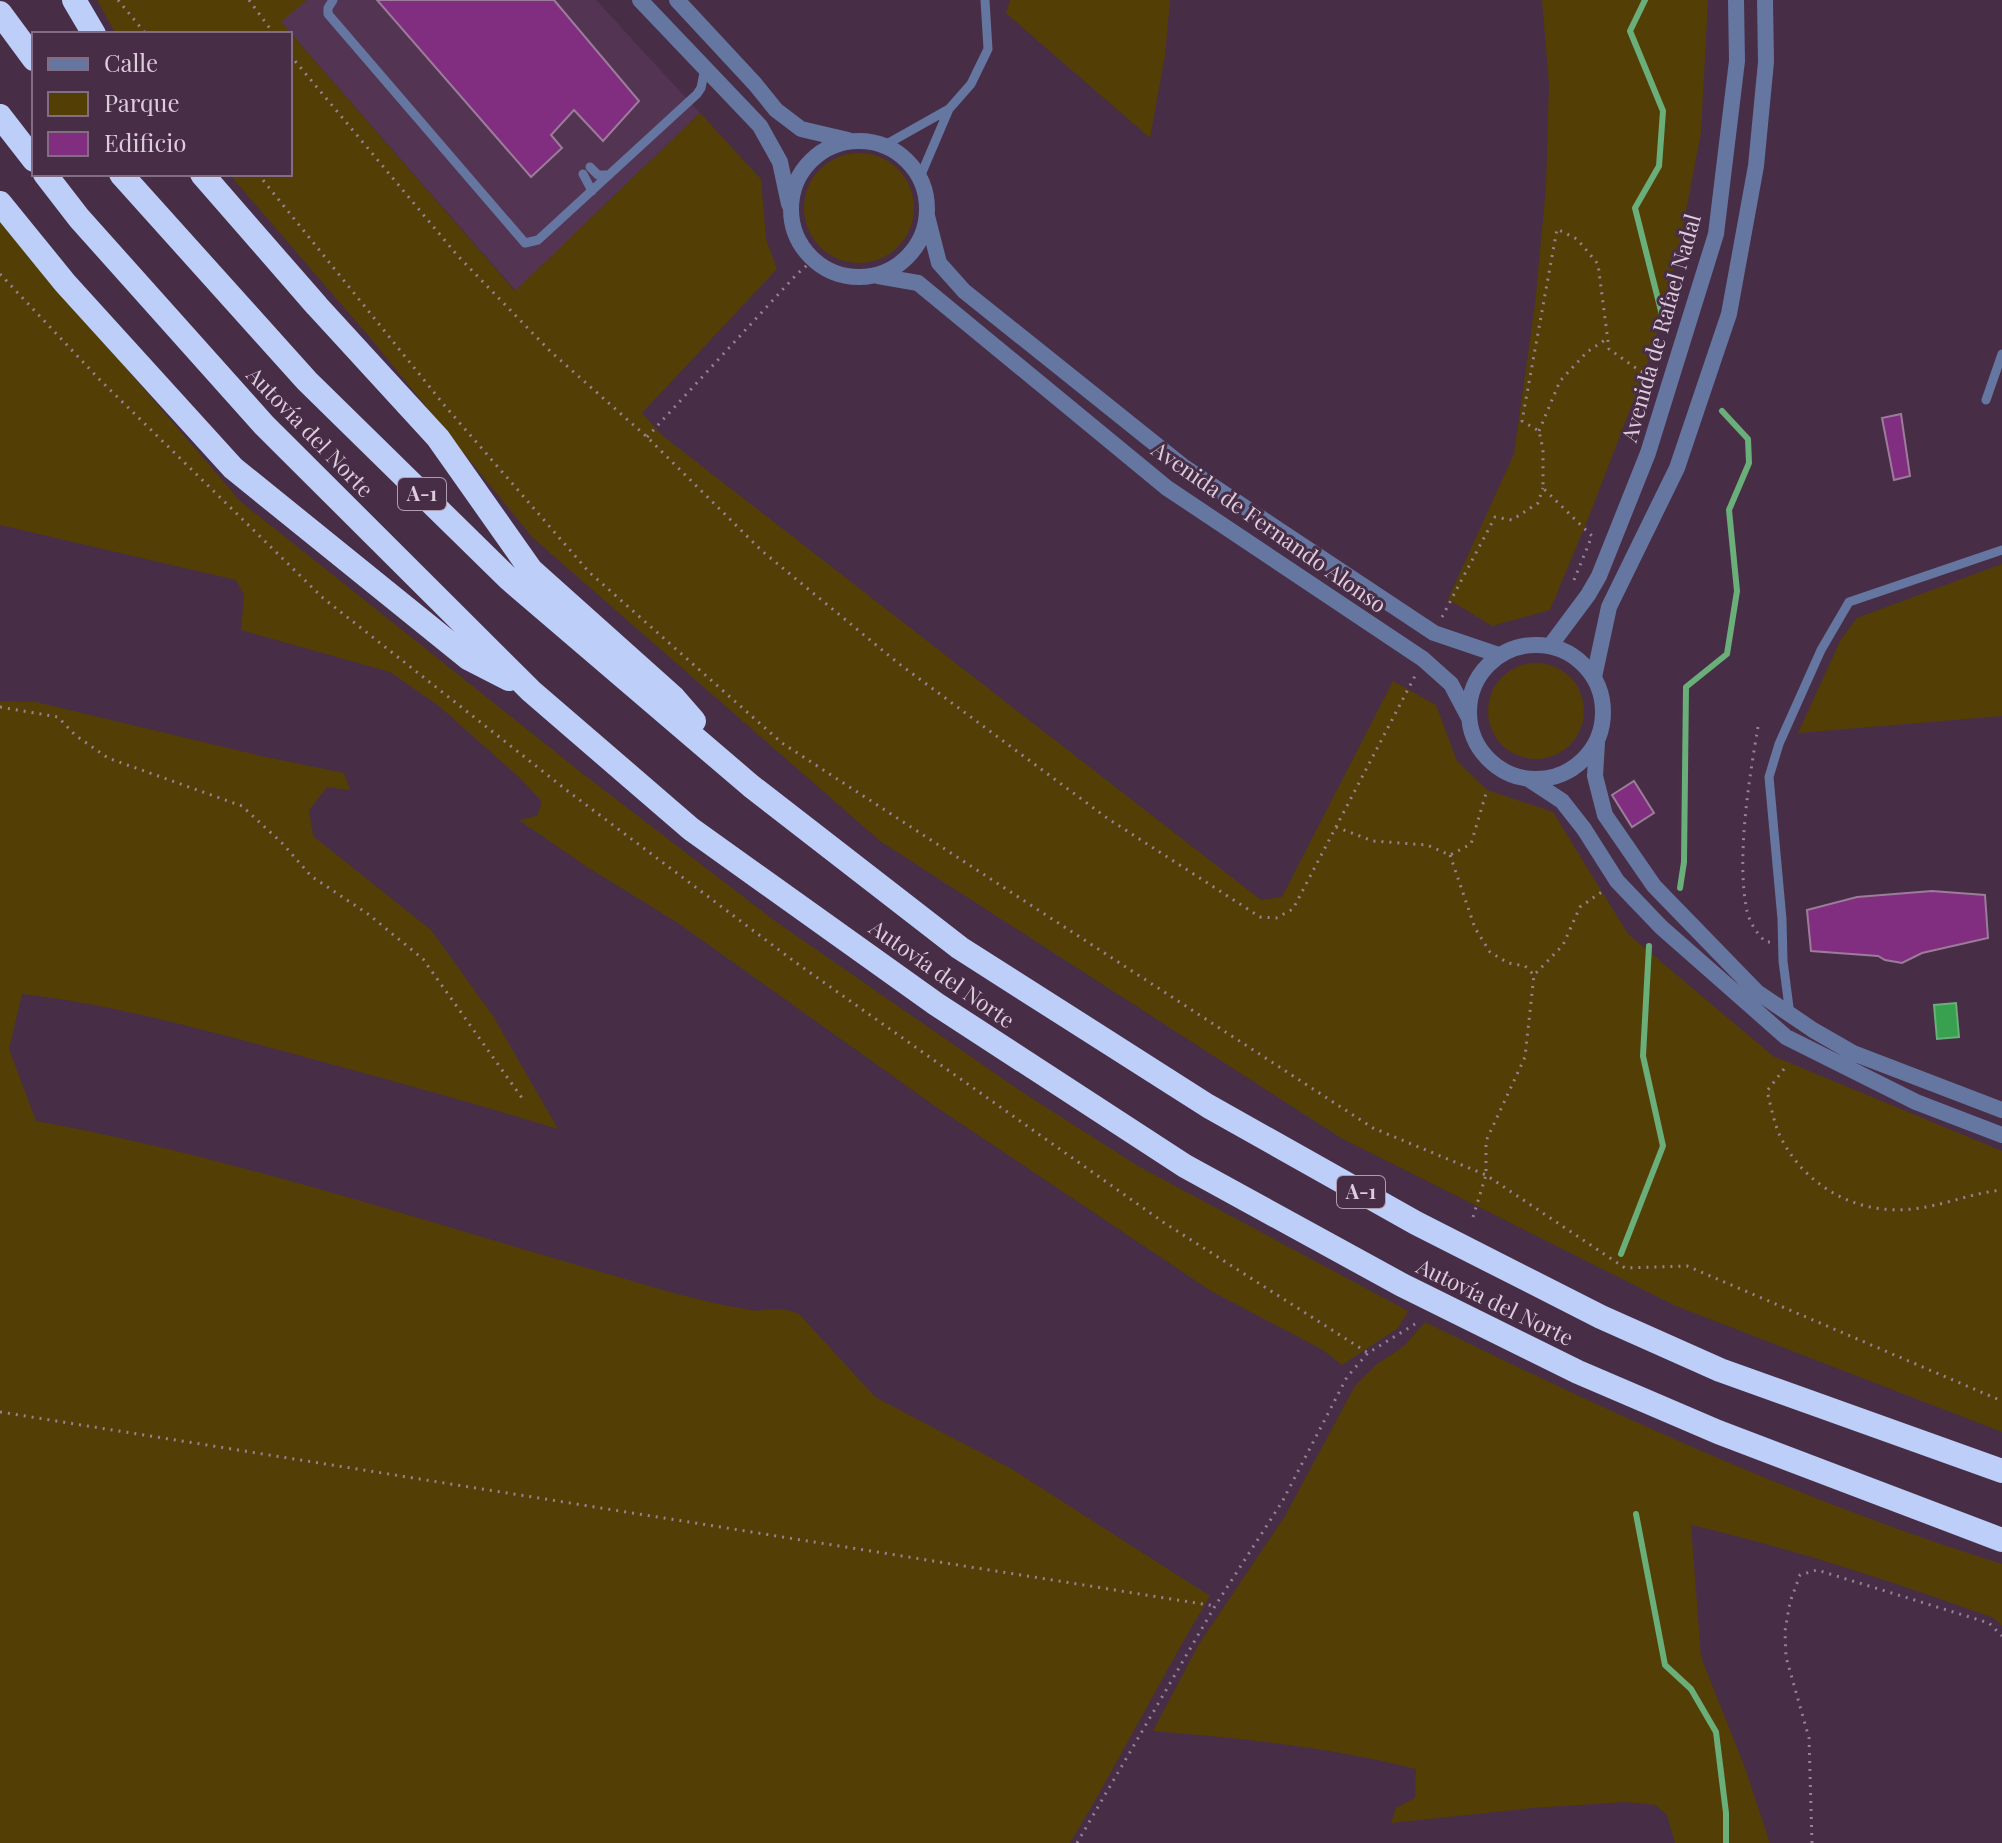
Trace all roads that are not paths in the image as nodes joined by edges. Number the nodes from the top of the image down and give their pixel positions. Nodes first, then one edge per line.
1 (64, 0) edge
2 (74, 0) edge
3 (333, 0) edge
4 (640, 0) edge
5 (677, 0) edge
6 (985, 0) edge
7 (1736, 0) edge
8 (1765, 0) edge
9 (0, 13) edge
10 (81, 32) edge
11 (93, 32) edge
12 (32, 56) edge
13 (705, 68) junction
14 (949, 109) junction
15 (0, 116) edge
16 (853, 141) junction
17 (885, 145) junction
18 (32, 157) edge
19 (609, 175) junction
20 (47, 176) edge
21 (123, 176) edge
22 (204, 176) edge
23 (920, 177) junction
24 (592, 191) junction
25 (0, 203) edge
26 (791, 213) junction
27 (927, 216) junction
28 (878, 276) junction
29 (2002, 354) edge
30 (1986, 400) dead end
31 (2002, 550) edge
32 (1550, 646) junction
33 (1499, 655) junction
34 (1594, 677) junction
35 (531, 691) junction
36 (1469, 718) junction
37 (1597, 743) junction
38 (1530, 780) junction
39 (751, 786) junction
40 (1790, 1015) junction
41 (2002, 1110) edge
42 (2002, 1135) edge
43 (2002, 1471) edge
44 (2002, 1540) edge

1 - 10 highway
2 - 11 highway
3 - 24 lane
4 - 13 street
5 - 16 street
6 - 14 lane
7 - 32 street, Avenida de Rafael Nadal
8 - 34 street
9 - 12 highway
13 - 19 lane
13 - 26 street
14 - 17 lane
14 - 23 lane
15 - 18 highway
16 - 17 street
16 - 26 street
17 - 23 street
19 - 24 lane
19 - 24 lane
20 - 35 highway, Autovía del Norte
21 - 39 highway, Autovía del Norte / A-1
22 - 39 highway
23 - 27 street
25 - 35 highway
26 - 28 street
27 - 28 street
27 - 33 street, Avenida de Fernando Alonso
28 - 36 street, Avenida de Fernando Alonso
29 - 30 lane
31 - 40 lane
32 - 33 street
32 - 34 street
33 - 36 street
34 - 37 street
35 - 44 highway, Autovía del Norte
36 - 38 street
37 - 38 street
37 - 40 street
38 - 42 street
39 - 43 highway, Autovía del Norte / A-1
40 - 41 street

